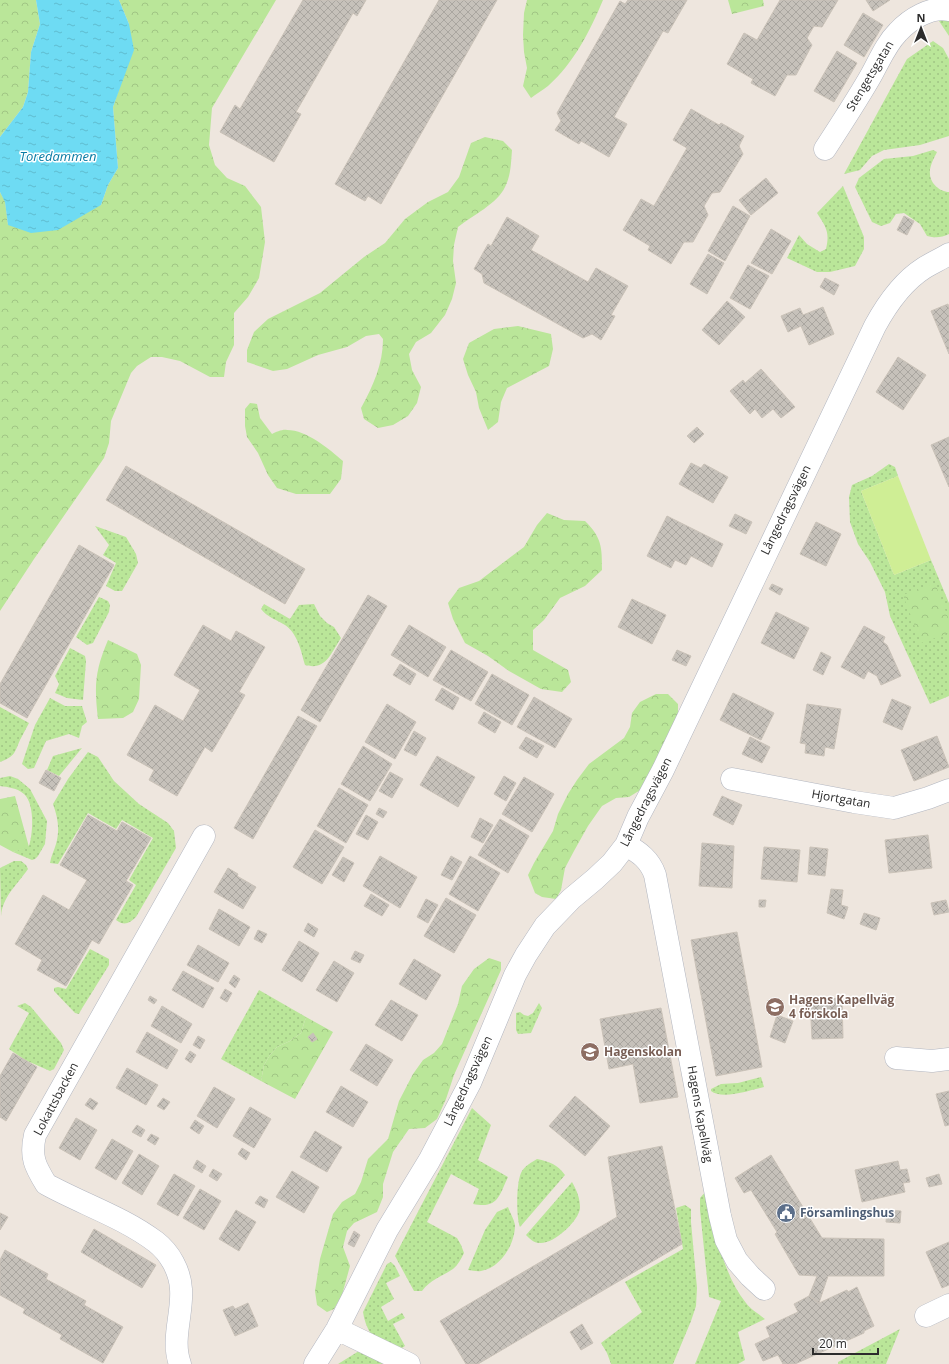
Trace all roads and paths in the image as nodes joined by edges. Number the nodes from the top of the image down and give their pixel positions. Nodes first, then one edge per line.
1 (949, 10) edge
2 (825, 149) dead end
3 (949, 254) edge
4 (732, 779) dead end
5 (949, 790) edge
6 (204, 836) dead end
7 (626, 845) junction
8 (896, 1058) dead end
9 (949, 1059) edge
10 (764, 1289) dead end
11 (949, 1305) edge
12 (926, 1316) dead end
13 (337, 1329) junction
14 (180, 1364) edge
15 (315, 1364) edge
16 (409, 1364) edge

1 - 2 street, Stengetsgatan
3 - 7 street, Långedragsvägen
4 - 5 street, Hjortgatan
6 - 14 street, Lokattsbacken
7 - 10 street, Hagens Kapellväg
7 - 13 street, Långedragsvägen
8 - 9 street
11 - 12 street
13 - 15 street, Långedragsvägen
13 - 16 street

